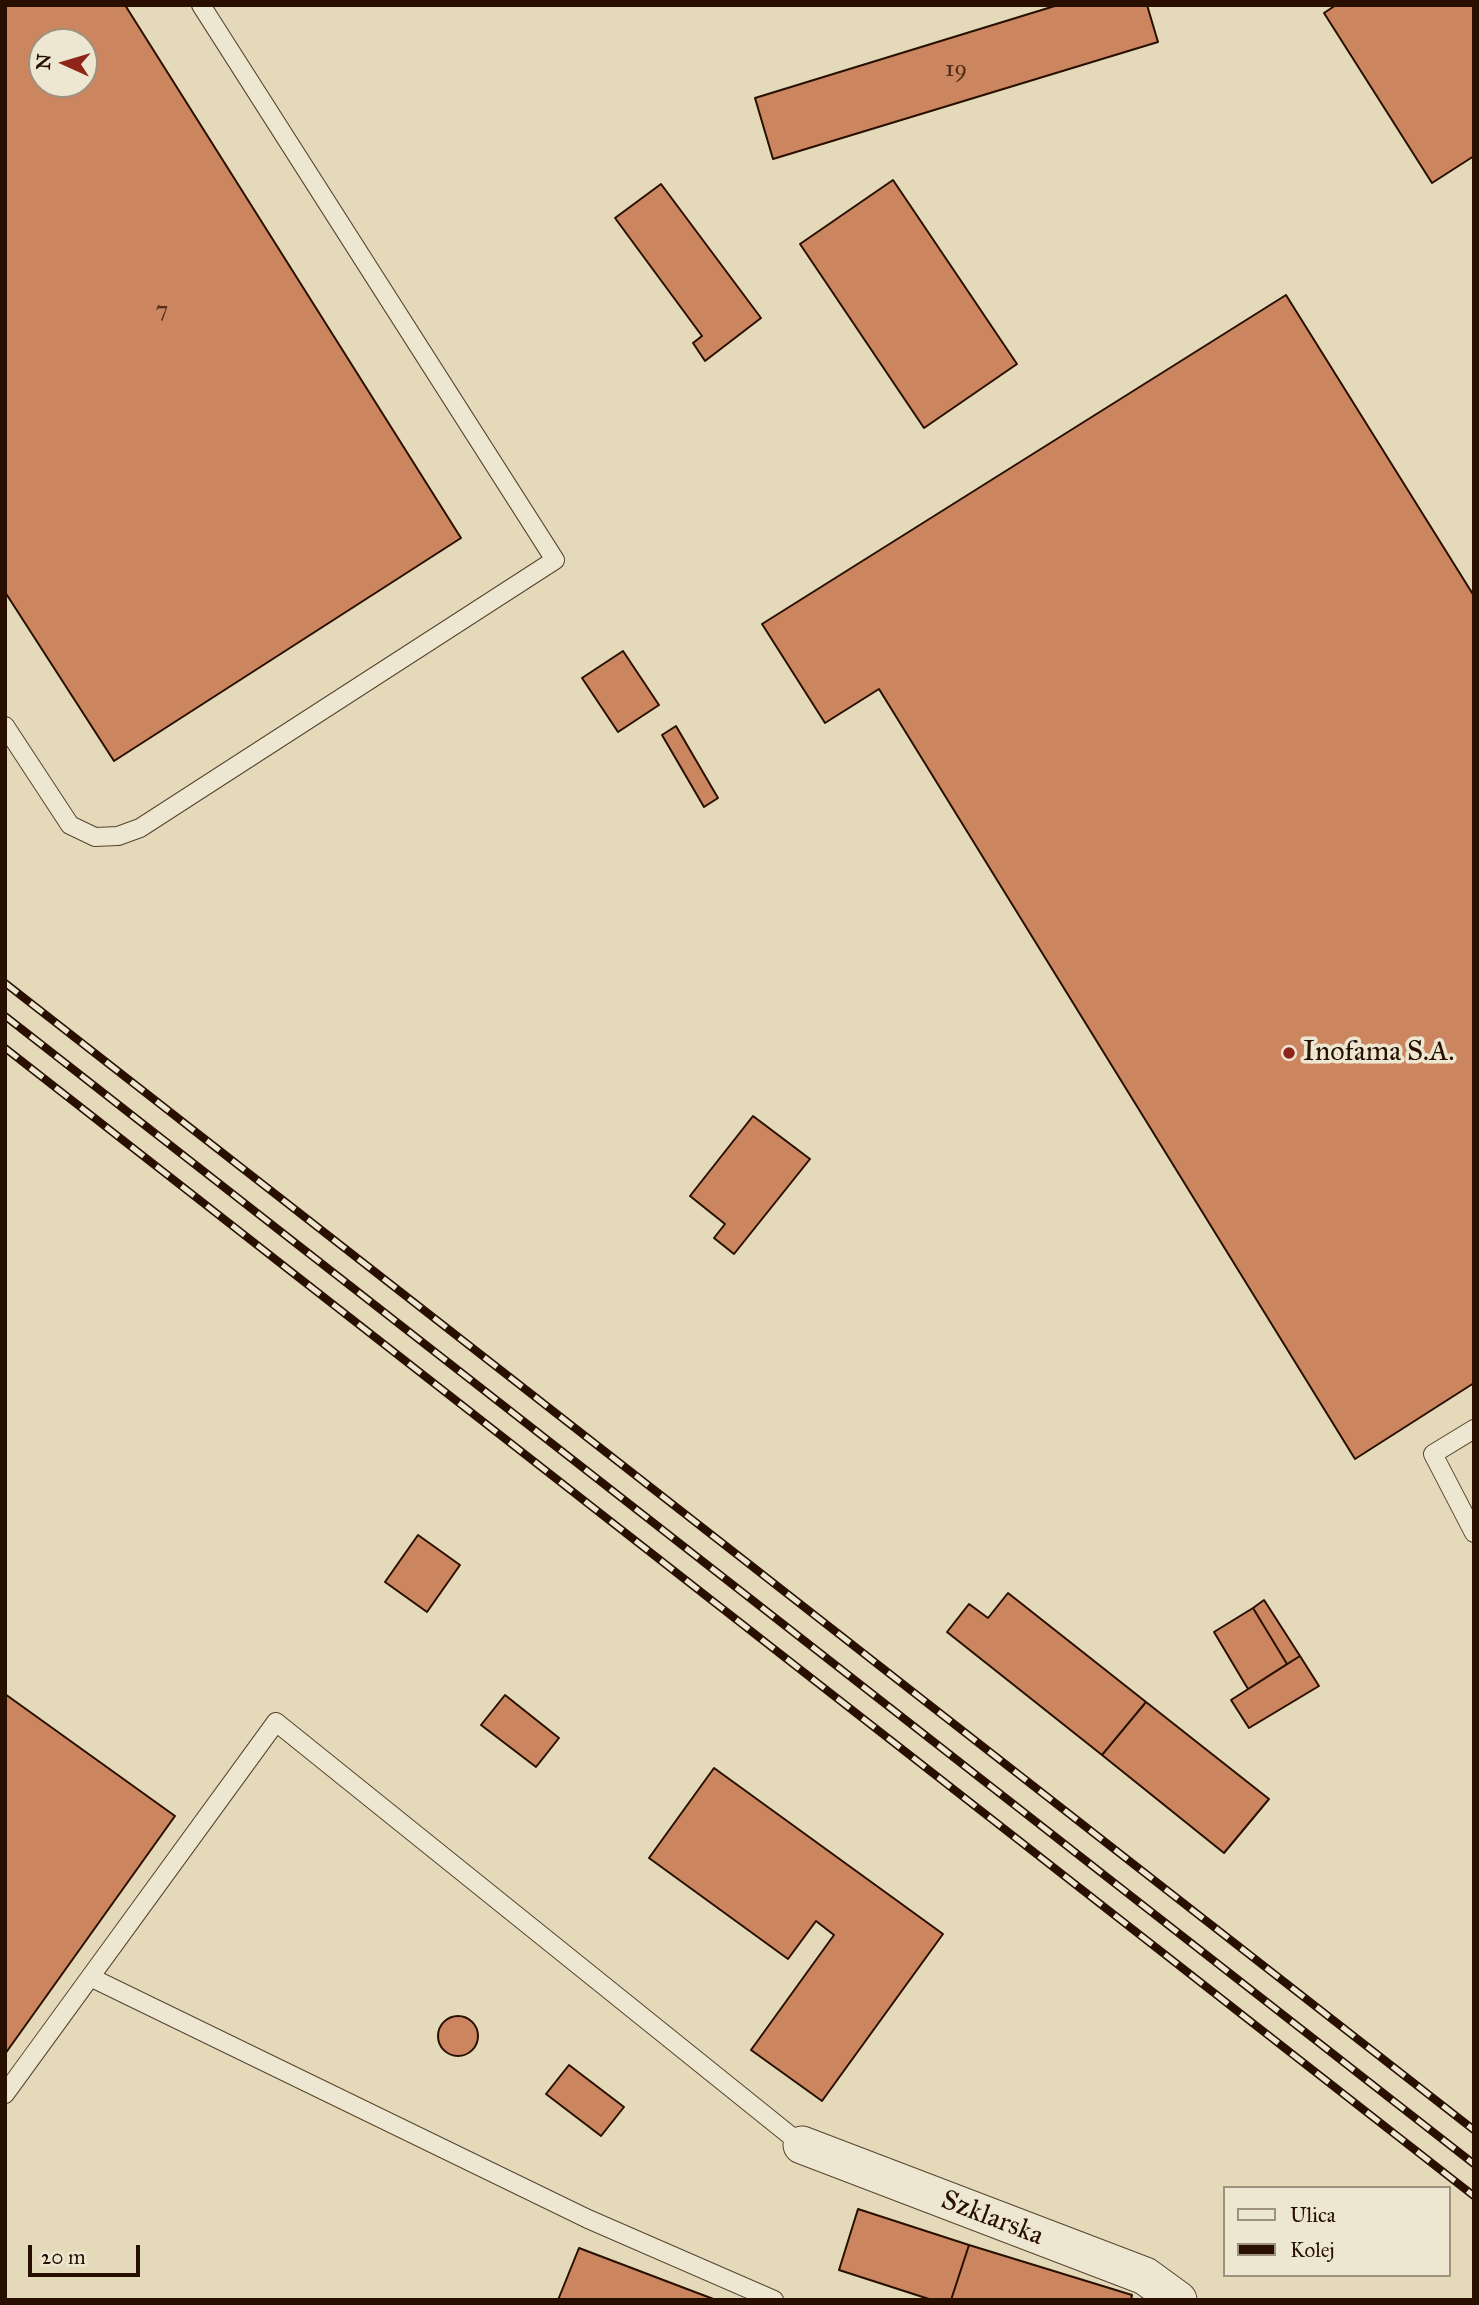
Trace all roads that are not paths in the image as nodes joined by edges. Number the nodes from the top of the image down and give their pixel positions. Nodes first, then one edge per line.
1 (201, 5) edge
2 (5, 726) edge
3 (1474, 1429) edge
4 (1474, 1533) edge
5 (90, 1977) junction
6 (5, 2094) edge
7 (802, 2145) joint
8 (774, 2300) edge
9 (1178, 2300) edge

1 - 2 lane
3 - 4 lane
5 - 6 lane
5 - 7 lane
5 - 8 lane
7 - 9 street, Szklarska

